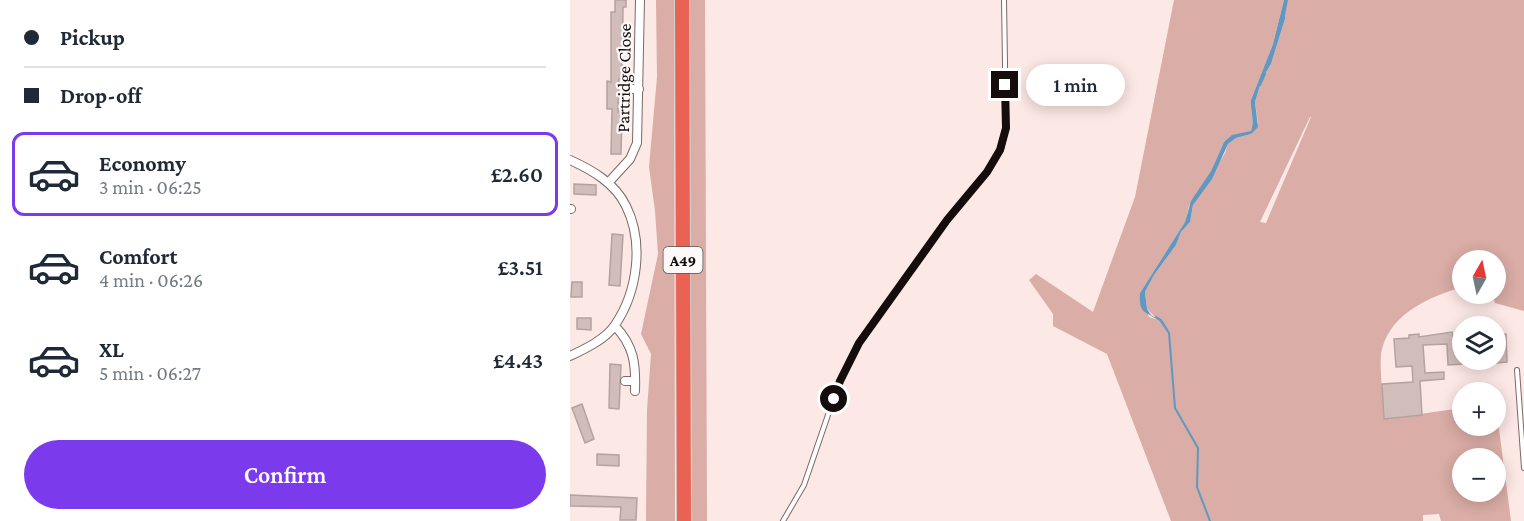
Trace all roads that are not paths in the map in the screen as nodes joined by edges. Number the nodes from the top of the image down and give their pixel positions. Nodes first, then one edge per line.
1 (640, 0) edge
2 (682, 0) edge
3 (1004, 0) edge
4 (629, 89) dead end
5 (639, 89) junction
6 (570, 160) edge
7 (608, 183) junction
8 (615, 326) junction
9 (570, 356) edge
10 (1517, 370) dead end
11 (625, 381) dead end
12 (635, 381) junction
13 (635, 391) dead end
14 (1524, 468) edge
15 (684, 521) edge
16 (783, 521) edge

1 - 5 street, Partridge Close
2 - 15 highway, A49
3 - 16 lane
4 - 5 street
5 - 7 street, Partridge Close
6 - 7 street
7 - 8 street
8 - 9 street
8 - 12 street
10 - 14 lane
11 - 12 street
12 - 13 street

